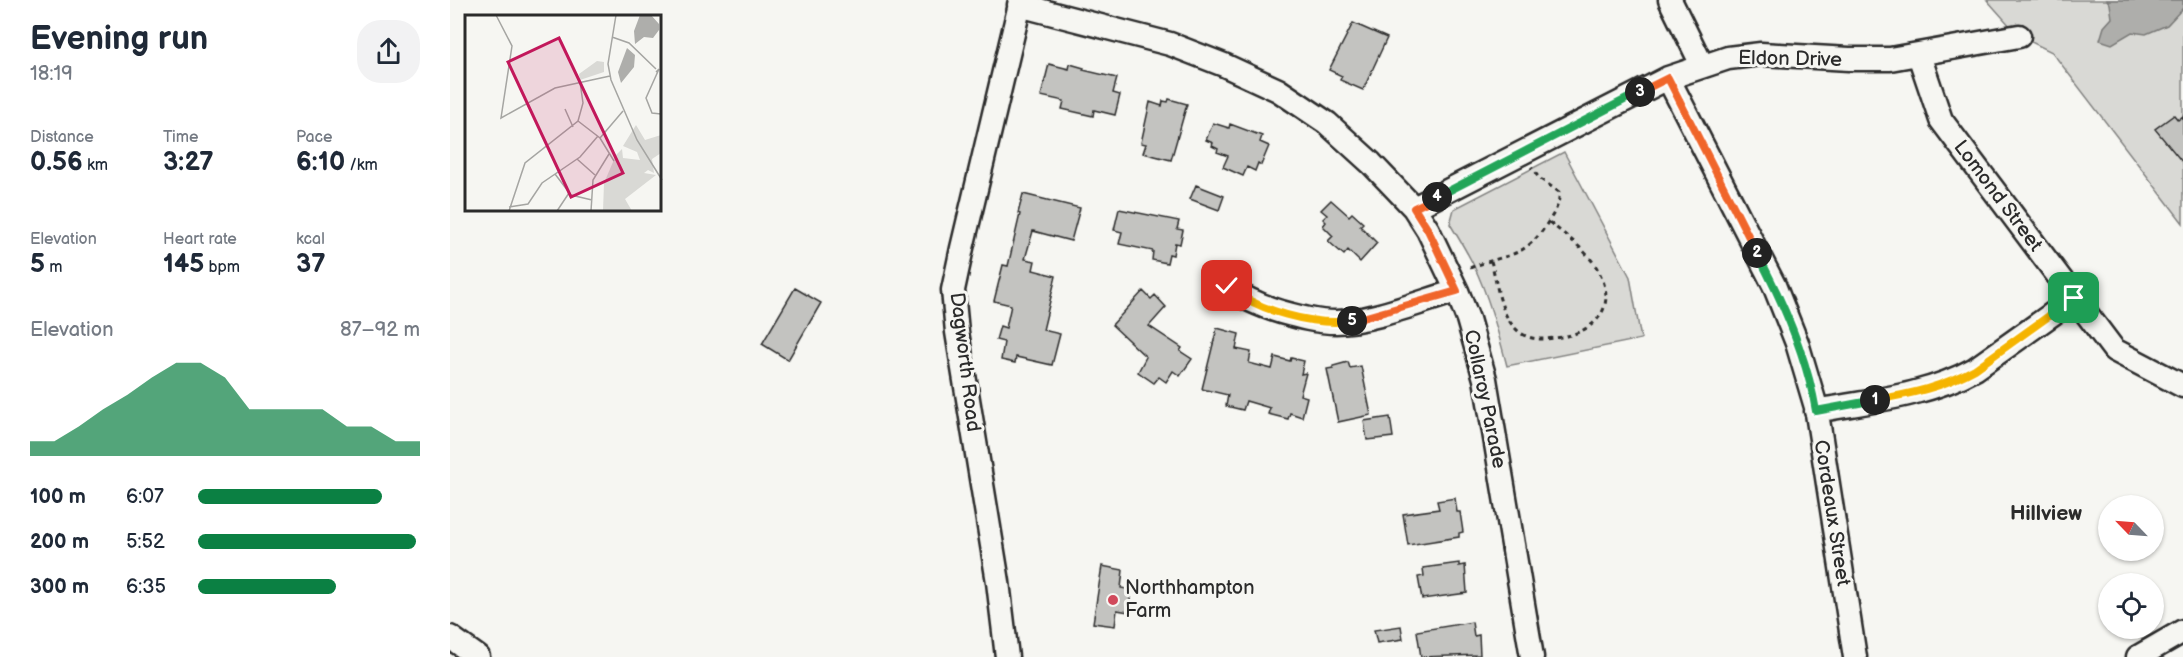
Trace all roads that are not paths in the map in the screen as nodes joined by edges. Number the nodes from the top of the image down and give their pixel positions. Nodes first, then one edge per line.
1 (1670, 0) edge
2 (1020, 3) edge
3 (2019, 36) dead end
4 (1919, 55) junction
5 (1702, 65) junction
6 (1668, 78) junction
7 (1414, 208) junction
8 (1227, 286) dead end
9 (1457, 291) junction
10 (2074, 298) junction
11 (2183, 386) edge
12 (1816, 411) junction
13 (2183, 631) edge
14 (450, 637) edge
15 (478, 657) edge
16 (1007, 657) edge
17 (1532, 657) edge
18 (1855, 657) edge
19 (2138, 657) edge

1 - 5 street
2 - 7 street, Collaroy Parade
2 - 16 street, Dagworth Road
3 - 4 street, Eldon Drive
4 - 5 street, Eldon Drive
4 - 10 street, Lomond Street
5 - 6 street, Eldon Drive
6 - 7 street, Eldon Drive
6 - 12 street, Cordeaux Street
7 - 9 street, Collaroy Parade
8 - 9 street
9 - 17 street, Collaroy Parade
10 - 11 street, Lomond Street
10 - 12 street
12 - 18 street, Cordeaux Street
13 - 19 street
14 - 15 street

